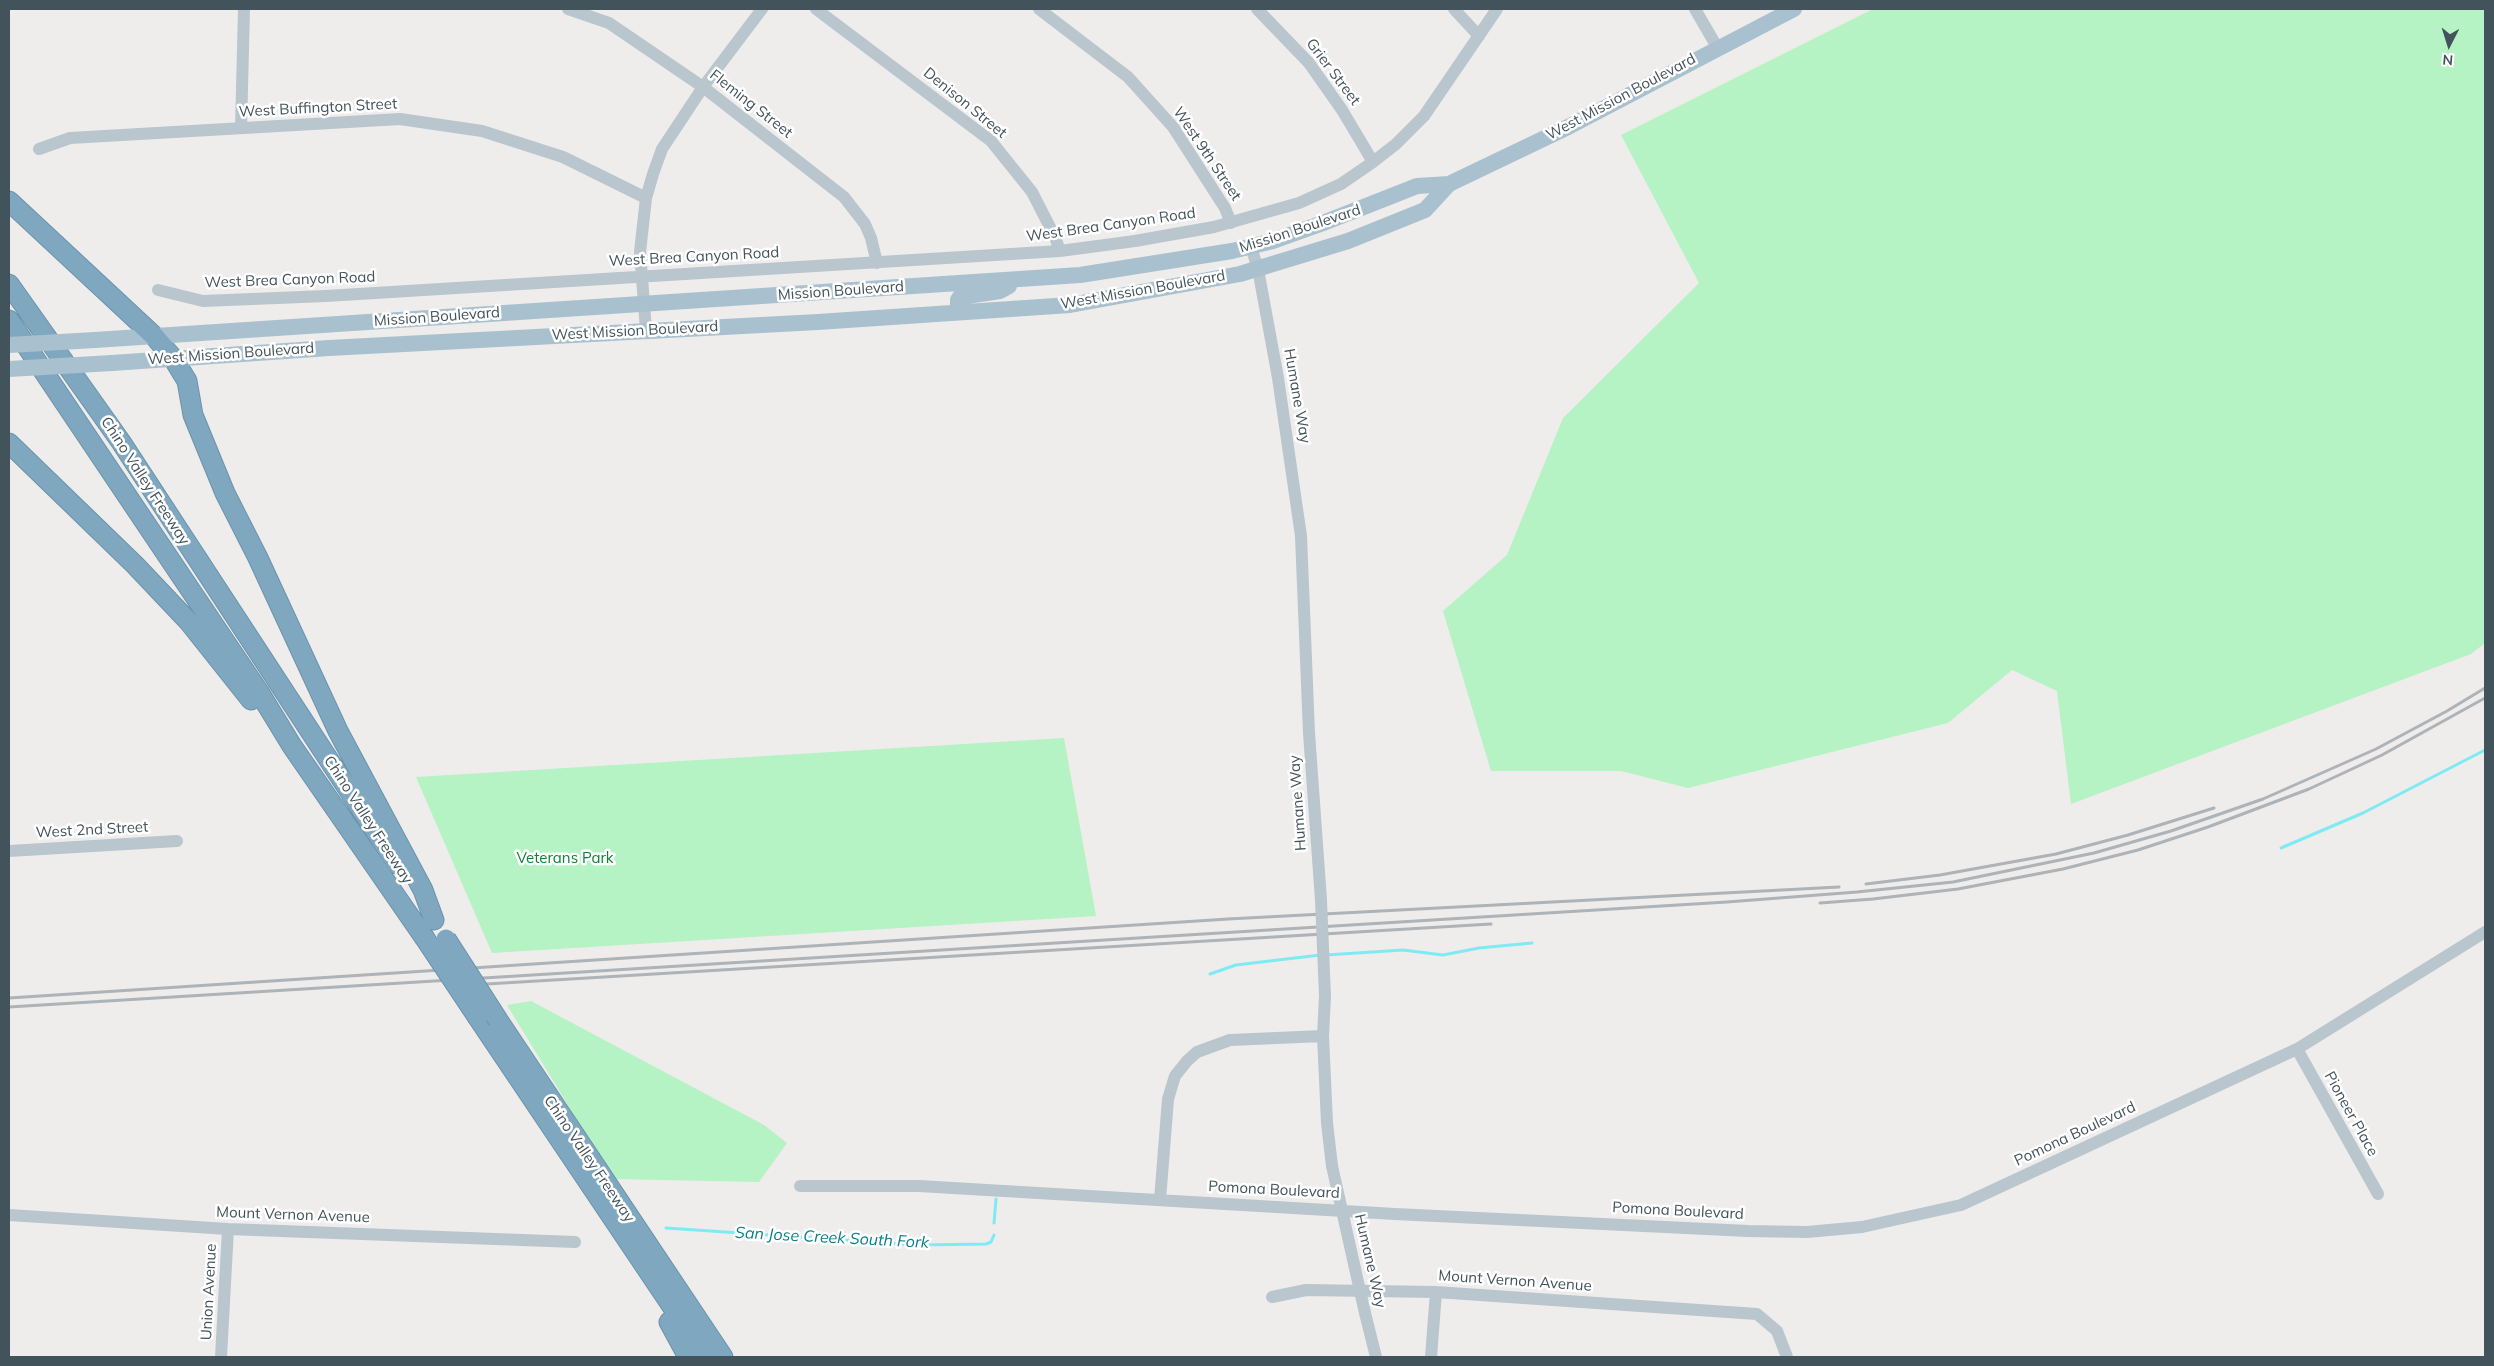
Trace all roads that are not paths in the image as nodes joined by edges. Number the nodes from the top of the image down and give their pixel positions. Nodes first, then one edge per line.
1 (244, 9) edge
2 (568, 9) edge
3 (762, 9) edge
4 (816, 9) edge
5 (1039, 9) edge
6 (1257, 9) edge
7 (1454, 9) edge
8 (1496, 9) edge
9 (1695, 9) edge
10 (1794, 9) edge
11 (1479, 36) junction
12 (1717, 47) junction
13 (703, 87) junction
14 (241, 128) junction
15 (39, 149) dead end
16 (1373, 162) junction
17 (1448, 184) junction
18 (646, 198) junction
19 (9, 201) edge
20 (1231, 223) junction
21 (1251, 247) junction
22 (1060, 251) junction
23 (877, 263) junction
24 (1258, 269) junction
25 (642, 276) junction
26 (1016, 279) junction
27 (9, 284) edge
28 (158, 290) dead end
29 (644, 304) junction
30 (958, 312) junction
31 (9, 320) edge
32 (646, 330) junction
33 (154, 336) junction
34 (9, 345) edge
35 (173, 358) junction
36 (9, 369) edge
37 (9, 442) edge
38 (292, 746) junction
39 (177, 841) dead end
40 (9, 851) edge
41 (434, 920) junction
42 (2485, 932) edge
43 (1323, 1036) junction
44 (2296, 1049) junction
45 (579, 1155) junction
46 (800, 1186) dead end
47 (2378, 1194) dead end
48 (1160, 1200) junction
49 (9, 1215) edge
50 (228, 1229) junction
51 (575, 1242) dead end
52 (645, 1260) junction
53 (1436, 1292) junction
54 (1272, 1297) dead end
55 (221, 1357) edge
56 (688, 1357) edge
57 (706, 1357) edge
58 (724, 1357) edge
59 (1376, 1357) edge
60 (1430, 1357) edge
61 (1787, 1357) edge

1 - 14 street
2 - 13 street, Fleming Street
3 - 13 street
4 - 22 street, Denison Street
5 - 20 street, West 9th Street
6 - 16 street, Grier Street
7 - 11 street
8 - 11 street, West Brea Canyon Road
9 - 12 street
10 - 12 main road, West Mission Boulevard
11 - 16 street, West Brea Canyon Road
12 - 17 main road, West Mission Boulevard
13 - 18 street
13 - 23 street, Fleming Street
14 - 15 street, West Buffington Street
14 - 18 street, West Buffington Street
16 - 20 street, West Brea Canyon Road
17 - 21 main road, Mission Boulevard
17 - 24 main road, Mission Boulevard
18 - 25 street
19 - 33 highway
20 - 22 street, West Brea Canyon Road
21 - 24 street, Humane Way
21 - 26 main road, Mission Boulevard
22 - 23 street, West Brea Canyon Road
23 - 25 street, West Brea Canyon Road
24 - 30 main road, West Mission Boulevard
24 - 43 street, Humane Way, bridge
25 - 28 street, West Brea Canyon Road
25 - 29 street
26 - 29 main road, Mission Boulevard
26 - 30 main road
27 - 41 highway, Chino Valley Freeway
29 - 32 street
29 - 33 main road, Mission Boulevard
30 - 32 main road, West Mission Boulevard
31 - 38 highway, Chino Valley Freeway
32 - 35 main road, West Mission Boulevard
33 - 34 main road, Mission Boulevard, bridge
33 - 35 highway
35 - 36 main road, West Mission Boulevard, bridge
35 - 41 highway
37 - 38 highway
38 - 45 highway, Chino Valley Freeway, bridge
39 - 40 street, West 2nd Street
41 - 45 highway, Chino Valley Freeway, bridge
42 - 44 street, Pomona Boulevard
43 - 48 street
43 - 59 street, Humane Way, bridge
44 - 47 street, Pioneer Place
44 - 48 street, Pomona Boulevard
45 - 52 highway, Chino Valley Freeway
46 - 48 street, Pomona Boulevard
49 - 50 street, Mount Vernon Avenue
50 - 51 street, Mount Vernon Avenue
50 - 55 street, Union Avenue
52 - 56 highway
52 - 57 highway, Chino Valley Freeway
52 - 58 highway, Chino Valley Freeway
53 - 54 street, Mount Vernon Avenue
53 - 60 street
53 - 61 street, Mount Vernon Avenue

